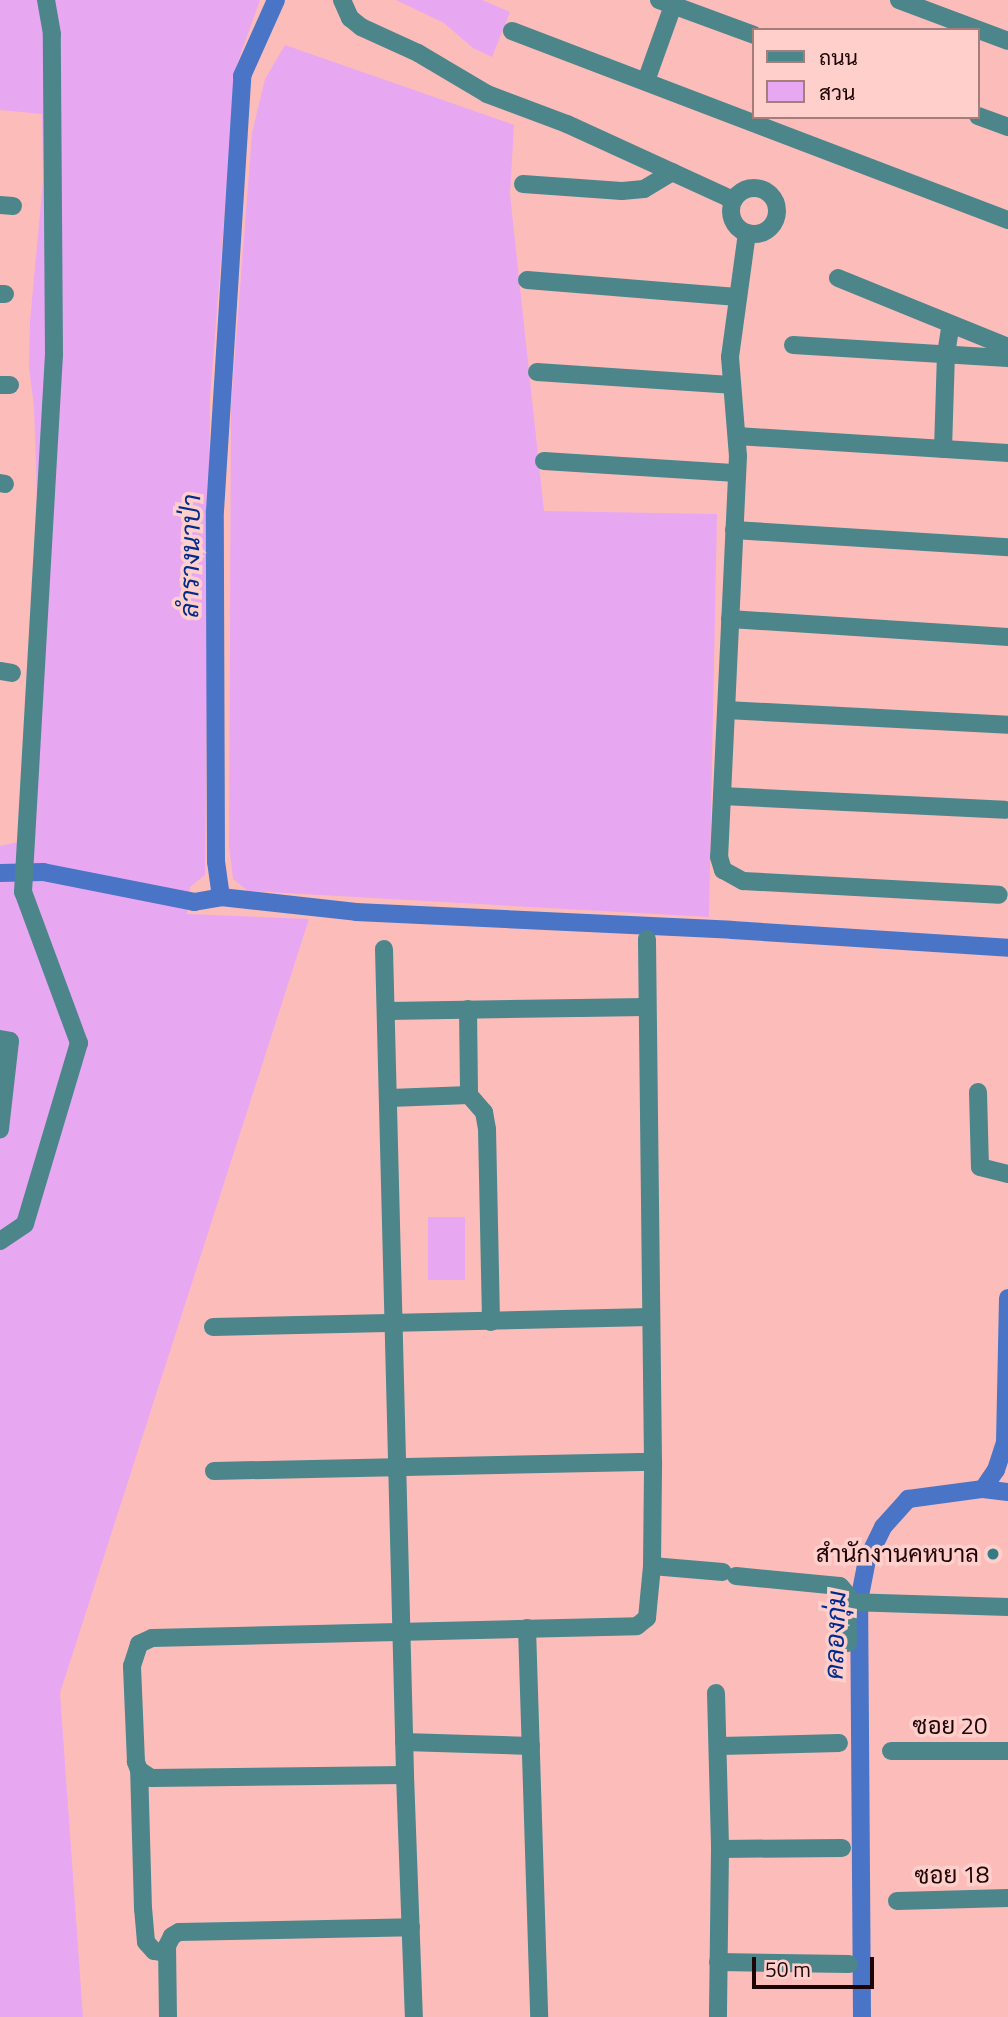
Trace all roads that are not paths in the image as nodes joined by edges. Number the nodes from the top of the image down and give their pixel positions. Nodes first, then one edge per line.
1 (46, 0) edge
2 (342, 0) edge
3 (899, 0) edge
4 (669, 2) edge
5 (973, 28) edge
6 (980, 30) edge
7 (512, 32) dead end
8 (752, 34) edge
9 (1008, 41) edge
10 (646, 81) junction
11 (980, 117) edge
12 (1008, 127) edge
13 (672, 172) junction
14 (523, 184) dead end
15 (733, 200) junction
16 (1008, 220) edge
17 (747, 233) junction
18 (838, 278) dead end
19 (527, 280) dead end
20 (737, 297) junction
21 (951, 324) junction
22 (793, 345) dead end
23 (1008, 347) edge
24 (946, 354) junction
25 (1008, 358) edge
26 (537, 372) dead end
27 (731, 385) junction
28 (737, 436) junction
29 (943, 449) junction
30 (1008, 453) edge
31 (544, 461) dead end
32 (737, 473) junction
33 (734, 530) junction
34 (1008, 547) edge
35 (730, 619) junction
36 (1008, 637) edge
37 (726, 710) junction
38 (1008, 726) edge
39 (722, 796) junction
40 (1005, 810) dead end
41 (999, 895) dead end
42 (647, 939) dead end
43 (384, 948) dead end
44 (646, 1007) junction
45 (468, 1009) junction
46 (388, 1011) junction
47 (0, 1039) edge
48 (978, 1092) dead end
49 (469, 1095) junction
50 (390, 1098) junction
51 (0, 1129) edge
52 (1006, 1174) edge
53 (0, 1241) edge
54 (650, 1317) junction
55 (491, 1322) junction
56 (394, 1325) junction
57 (213, 1327) dead end
58 (653, 1462) junction
59 (397, 1468) junction
60 (214, 1471) dead end
61 (652, 1566) junction
62 (855, 1602) junction
63 (1008, 1607) edge
64 (527, 1628) junction
65 (402, 1631) junction
66 (848, 1643) dead end
67 (716, 1693) dead end
68 (404, 1742) junction
69 (839, 1742) dead end
70 (531, 1746) junction
71 (719, 1746) junction
72 (891, 1751) dead end
73 (1008, 1751) edge
74 (139, 1769) junction
75 (405, 1775) junction
76 (842, 1848) dead end
77 (720, 1849) junction
78 (1008, 1898) edge
79 (897, 1901) dead end
80 (411, 1927) junction
81 (167, 1953) junction
82 (718, 1962) junction
83 (849, 1964) dead end
84 (168, 2017) edge
85 (414, 2017) edge
86 (539, 2017) edge
87 (718, 2017) edge

1 - 53 street
2 - 13 street
3 - 5 street
4 - 8 street
4 - 10 street
6 - 9 street
7 - 10 street
10 - 16 street
11 - 12 street
13 - 14 street
13 - 15 street
15 - 17 street
15 - 17 street
17 - 20 street
18 - 21 street
19 - 20 street
20 - 27 street
21 - 23 street
21 - 24 street
22 - 24 street
24 - 25 street
24 - 29 street
26 - 27 street
27 - 28 street
28 - 29 street
28 - 32 street
29 - 30 street
31 - 32 street
32 - 33 street
33 - 34 street
33 - 35 street
35 - 36 street
35 - 37 street
37 - 38 street
37 - 39 street
39 - 40 street
39 - 41 street
42 - 44 street
43 - 46 street
44 - 45 street
44 - 54 street
45 - 46 street
45 - 49 street
46 - 50 street
47 - 51 street
48 - 52 street
49 - 50 street
49 - 55 street
50 - 56 street
54 - 55 street
54 - 58 street
55 - 56 street
56 - 57 street
56 - 59 street
58 - 59 street
58 - 61 street
59 - 60 street
59 - 65 street
61 - 62 street
61 - 64 street
62 - 63 street
62 - 66 street
64 - 65 street
64 - 70 street
65 - 68 street
65 - 74 street
67 - 71 street
68 - 70 street
68 - 75 street
69 - 71 street
70 - 86 street
71 - 77 street
72 - 73 street, ซอย 20
74 - 75 street
74 - 81 street
75 - 80 street
76 - 77 street
77 - 82 street
78 - 79 street, ซอย 18
80 - 81 street
80 - 85 street
81 - 84 street
82 - 83 street
82 - 87 street

